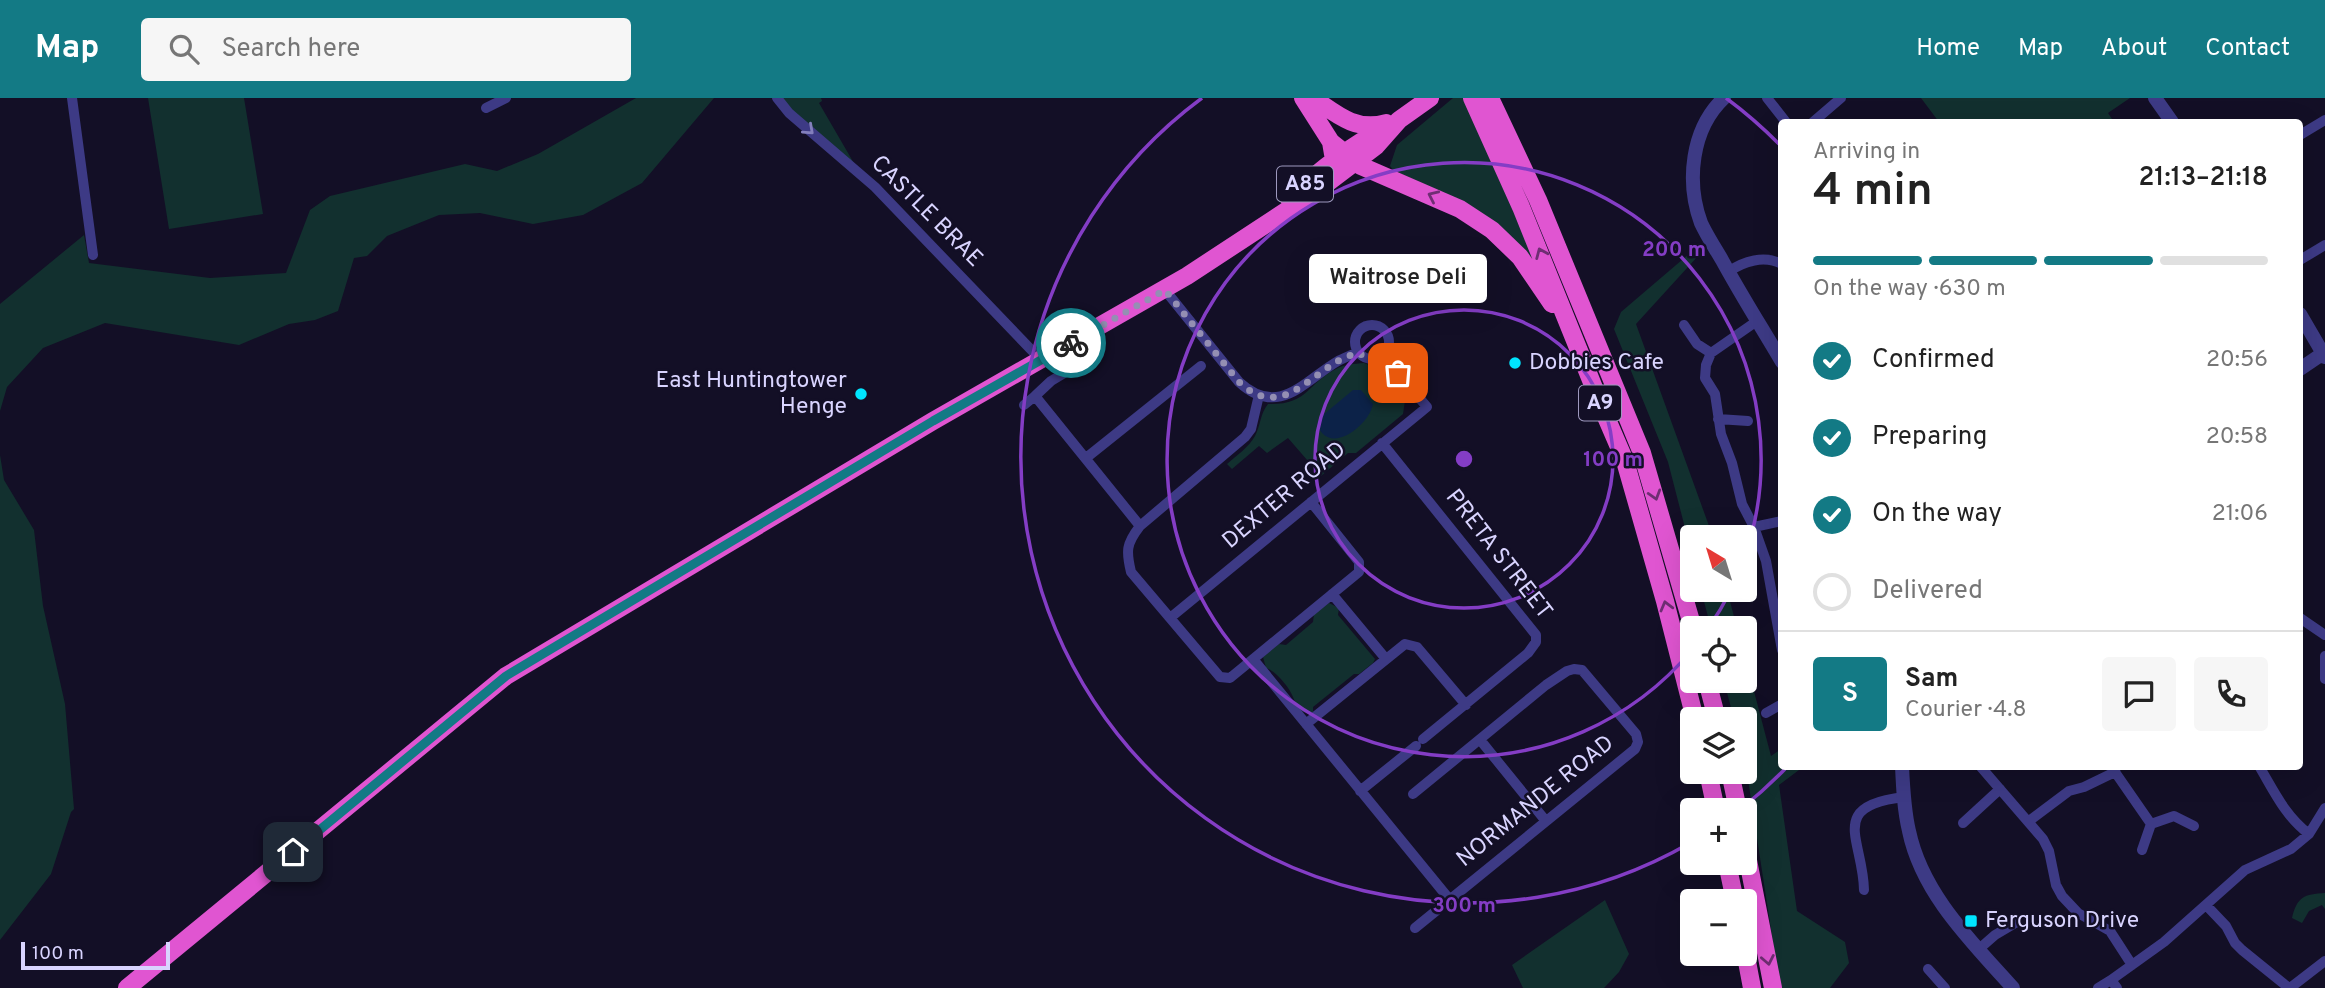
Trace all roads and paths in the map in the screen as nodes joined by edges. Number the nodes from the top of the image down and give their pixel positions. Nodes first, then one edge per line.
1 (72, 98) edge
2 (506, 98) edge
3 (777, 98) edge
4 (1303, 98) edge
5 (1313, 98) edge
6 (1472, 98) edge
7 (1490, 98) edge
8 (1499, 98) edge
9 (1724, 98) edge
10 (1767, 98) edge
11 (1841, 98) edge
12 (2155, 98) edge
13 (1428, 100) edge
14 (486, 108) dead end
15 (1784, 119) edge
16 (1816, 119) edge
17 (2170, 119) edge
18 (1399, 120) junction
19 (2325, 120) edge
20 (2303, 133) edge
21 (1350, 151) junction
22 (1538, 200) junction
23 (1258, 228) junction
24 (2325, 245) edge
25 (93, 255) dead end
26 (2303, 258) edge
27 (1778, 263) edge
28 (1728, 272) junction
29 (1165, 290) junction
30 (2303, 319) edge
31 (1757, 321) junction
32 (1684, 325) dead end
33 (1358, 352) junction
34 (1711, 353) junction
35 (1383, 355) junction
36 (1778, 355) edge
37 (2324, 356) edge
38 (1583, 358) junction
39 (1041, 360) junction
40 (1076, 366) dead end
41 (1200, 366) dead end
42 (2303, 367) edge
43 (1259, 395) junction
44 (1035, 396) junction
45 (1024, 405) dead end
46 (1718, 419) junction
47 (1748, 421) dead end
48 (1382, 443) junction
49 (1086, 458) junction
50 (1311, 502) junction
51 (1778, 522) edge
52 (1753, 525) edge
53 (1140, 526) junction
54 (1757, 526) edge
55 (1757, 536) edge
56 (1332, 594) junction
57 (1690, 616) edge
58 (1170, 618) junction
59 (2303, 620) edge
60 (1778, 628) edge
61 (2325, 635) edge
62 (2325, 656) edge
63 (1253, 659) junction
64 (1386, 659) junction
65 (2325, 679) edge
66 (1466, 705) junction
67 (1778, 706) edge
68 (1692, 707) edge
69 (1766, 713) dead end
70 (1306, 724) junction
71 (1480, 741) junction
72 (1902, 770) edge
73 (1983, 770) edge
74 (2114, 770) edge
75 (2117, 770) edge
76 (2261, 770) edge
77 (2000, 789) junction
78 (1360, 791) junction
79 (1413, 794) dead end
80 (1903, 797) junction
81 (2325, 808) edge
82 (1545, 820) junction
83 (2029, 821) junction
84 (1963, 822) dead end
85 (2151, 824) junction
86 (2194, 826) dead end
87 (2309, 834) junction
88 (2142, 850) dead end
89 (1751, 875) edge
90 (1864, 890) dead end
91 (1450, 900) junction
92 (2206, 905) junction
93 (2017, 922) dead end
94 (1415, 928) dead end
95 (1979, 949) junction
96 (2325, 961) edge
97 (2132, 965) junction
98 (1748, 966) edge
99 (1928, 969) dead end
100 (2114, 984) edge
101 (127, 988) edge
102 (1752, 988) edge
103 (1773, 988) edge
104 (1945, 988) edge
105 (2013, 988) edge
106 (2098, 988) edge
107 (2290, 988) edge

1 - 25 street
2 - 14 street
3 -> 39 street, CASTLE BRAE
4 - 21 highway
5 - 18 highway, A85
5 - 21 highway, A85
38 -> 6 highway, A9
7 - 22 highway, A9
8 - 22 highway, A9
9 - 28 street
10 - 15 street
11 - 16 street
12 - 17 street
13 - 18 highway, A85
18 - 21 highway, A85
19 - 20 street
21 - 23 highway, A85
21 - 23 highway, A85
38 -> 21 highway, A9
22 -> 57 highway, A9
23 - 29 highway, A85
24 - 26 street
27 - 28 street
28 - 31 street
29 - 39 highway, A85
29 - 43 street
30 - 37 street
31 - 34 street
31 - 36 street
32 - 34 street
33 - 35 street
33 - 35 street
33 - 43 street
34 - 46 street
35 - 48 street, DEXTER ROAD
37 - 42 street
68 -> 38 highway, A9
39 - 101 highway, A85
40 - 44 street
41 - 49 street
43 - 53 street
44 - 45 street
44 - 49 street
46 - 47 street
46 - 52 street
48 - 50 street, DEXTER ROAD
48 - 66 street, PRETA STREET
49 - 53 street
50 - 56 street
50 - 58 street, DEXTER ROAD
51 - 54 street
53 - 58 street
55 - 60 street
56 - 63 street
56 - 64 street
58 - 63 street
59 - 61 street
62 - 65 street
63 - 70 street
64 - 66 street
64 - 70 street
66 - 78 street, PRETA STREET
67 - 69 street
70 - 78 street
71 - 79 street, NORMANDE ROAD
71 - 82 street
71 - 82 street, NORMANDE ROAD
72 - 80 street
73 - 77 street
74 - 83 street
75 - 85 street
76 - 87 street
77 - 83 street
77 - 84 street
78 - 91 street
80 - 90 street
80 - 95 street
81 - 87 street
82 - 91 street, NORMANDE ROAD
83 - 97 street
85 - 86 street
85 - 88 street
87 - 92 street
89 -> 103 highway
91 - 94 street, NORMANDE ROAD
92 - 97 street
92 - 107 street
93 - 95 street
95 - 105 street
96 - 107 street
97 - 100 street
98 - 102 highway
99 - 104 street
100 - 106 street

